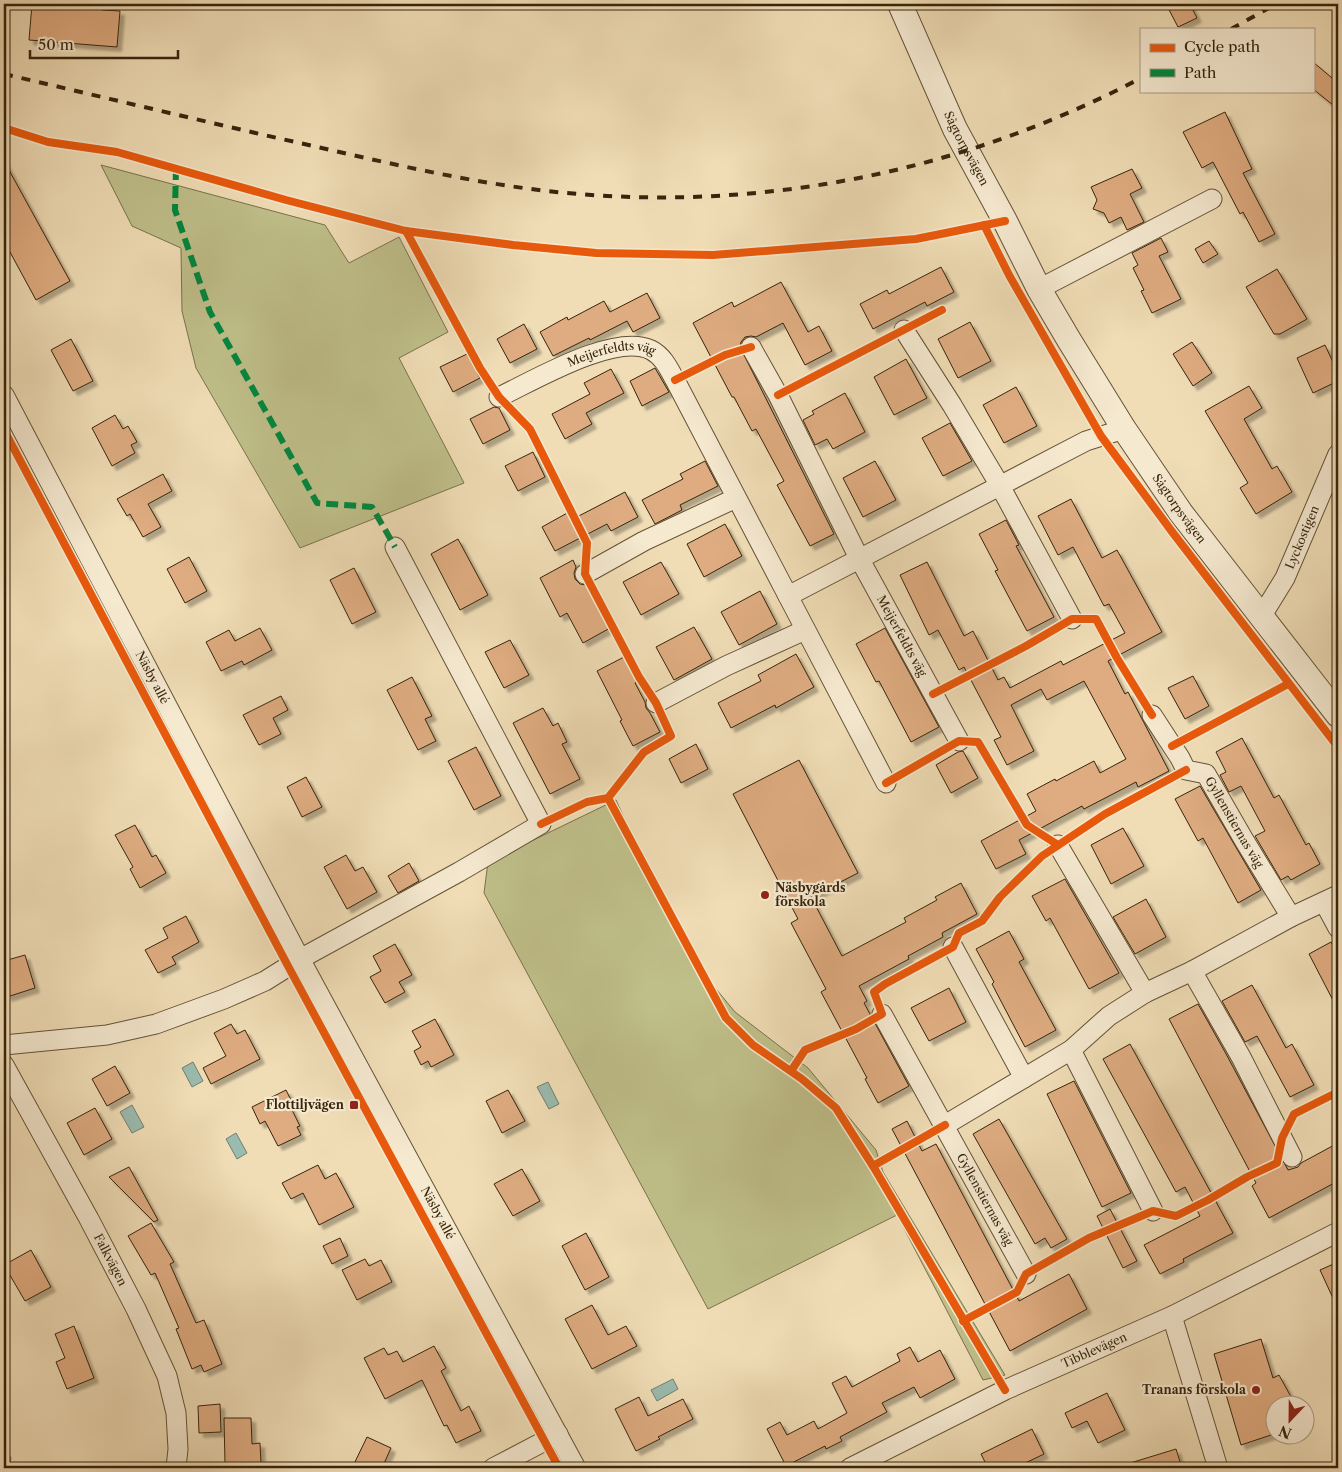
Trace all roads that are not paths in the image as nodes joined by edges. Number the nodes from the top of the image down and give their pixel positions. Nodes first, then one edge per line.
1 (900, 4) edge
2 (1212, 199) dead end
3 (1039, 289) junction
4 (904, 330) dead end
5 (751, 347) dead end
6 (4, 395) edge
7 (499, 397) dead end
8 (1124, 429) junction
9 (1338, 454) edge
10 (999, 484) junction
11 (736, 498) junction
12 (395, 547) dead end
13 (859, 558) junction
14 (585, 574) dead end
15 (788, 596) junction
16 (1262, 617) junction
17 (1072, 619) dead end
18 (805, 630) junction
19 (656, 702) dead end
20 (1152, 715) dead end
21 (1338, 715) edge
22 (958, 741) dead end
23 (886, 783) dead end
24 (1058, 845) dead end
25 (1331, 898) edge
26 (1291, 917) junction
27 (1338, 928) edge
28 (953, 947) dead end
29 (300, 959) junction
30 (1192, 971) junction
31 (1145, 993) junction
32 (882, 1014) dead end
33 (4, 1045) edge
34 (1071, 1050) junction
35 (4, 1065) edge
36 (1024, 1078) junction
37 (944, 1125) junction
38 (1292, 1157) dead end
39 (1153, 1211) dead end
40 (1338, 1232) edge
41 (1026, 1274) dead end
42 (1172, 1316) junction
43 (558, 1434) junction
44 (176, 1468) edge
45 (494, 1468) edge
46 (576, 1468) edge
47 (850, 1468) edge
48 (1218, 1468) edge

1 - 3 street, Sågtorpsvägen
2 - 3 street
3 - 8 street, Sågtorpsvägen
4 - 10 street
5 - 13 street, Meijerfeldts väg
6 - 29 street, Näsby allé
7 - 11 street, Meijerfeldts väg
8 - 10 street
8 - 16 street, Sågtorpsvägen
9 - 16 street, Lyckostigen
10 - 13 street
10 - 17 street
11 - 14 street
11 - 15 street, Meijerfeldts väg
12 - 29 street
13 - 15 street
13 - 22 street, Meijerfeldts väg
15 - 18 street, Meijerfeldts väg
16 - 21 street, Sågtorpsvägen
18 - 19 street
18 - 23 street, Meijerfeldts väg
20 - 26 street, Gyllenstiernas väg
24 - 31 street
25 - 26 street
25 - 27 street
26 - 30 street
28 - 36 street
29 - 33 street
29 - 43 street, Näsby allé
30 - 31 street
30 - 38 street
31 - 34 street
32 - 37 street, Gyllenstiernas väg
34 - 36 street
34 - 39 street
35 - 44 street, Falkvägen
36 - 37 street
37 - 41 street, Gyllenstiernas väg
40 - 42 street, Tibblevägen
42 - 47 street, Tibblevägen
42 - 48 street
43 - 45 street
43 - 46 street, Näsby allé

